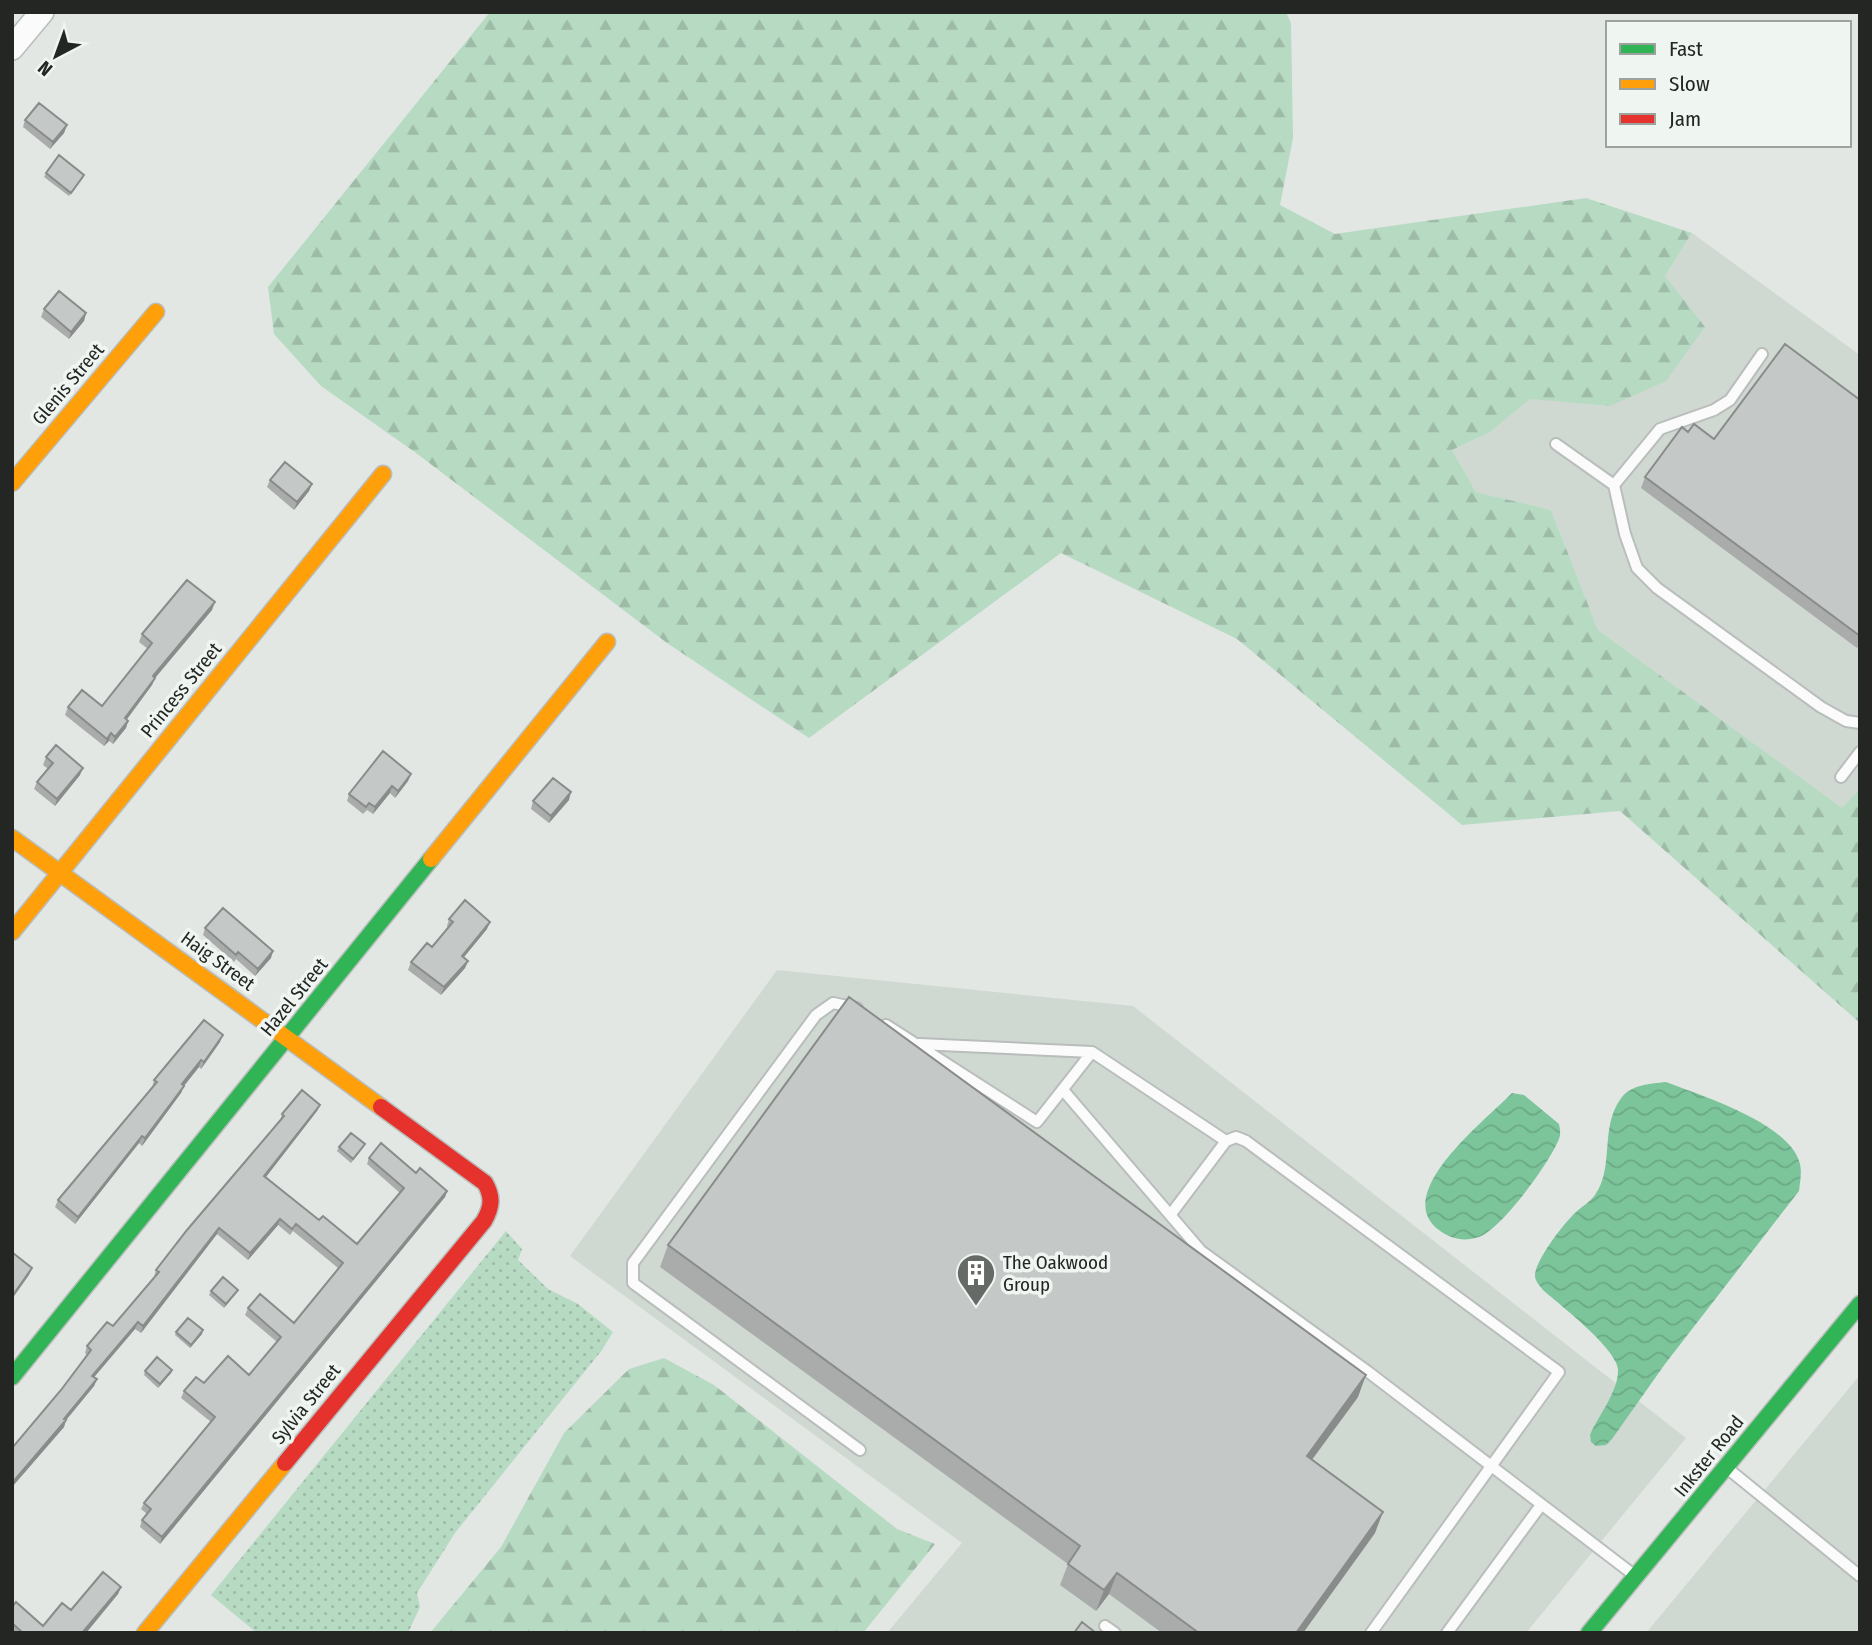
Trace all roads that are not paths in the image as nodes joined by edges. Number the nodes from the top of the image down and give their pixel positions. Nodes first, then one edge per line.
1 (42, 12) edge
2 (12, 48) edge
3 (156, 312) dead end
4 (1762, 354) dead end
5 (1556, 444) dead end
6 (383, 474) dead end
7 (12, 483) edge
8 (1614, 485) junction
9 (607, 642) dead end
10 (1860, 723) edge
11 (1860, 752) edge
12 (1841, 776) dead end
13 (12, 838) edge
14 (60, 873) junction
15 (12, 932) edge
16 (864, 1012) edge
17 (875, 1018) edge
18 (288, 1038) junction
19 (917, 1044) junction
20 (1092, 1052) junction
21 (1062, 1090) junction
22 (1226, 1141) junction
23 (493, 1199) joint
24 (1171, 1214) junction
25 (1860, 1304) edge
26 (12, 1377) edge
27 (860, 1450) dead end
28 (1491, 1466) junction
29 (1727, 1468) junction
30 (1541, 1504) junction
31 (1860, 1576) edge
32 (1636, 1577) junction
33 (1105, 1626) dead end
34 (145, 1633) edge
35 (1115, 1633) edge
36 (1371, 1633) edge
37 (1447, 1633) edge
38 (1589, 1633) edge

1 - 2 street
3 - 7 street, Glenis Street
4 - 8 lane
5 - 8 lane
6 - 14 street, Princess Street
8 - 10 lane
9 - 18 street, Hazel Street
11 - 12 lane
13 - 14 street, Haig Street
14 - 15 street, Princess Street
14 - 18 street, Haig Street
16 - 27 lane
17 - 19 lane
18 - 23 street, Haig Street
18 - 26 street, Hazel Street
19 - 20 lane
19 - 21 lane
20 - 21 lane
20 - 22 lane
21 - 24 lane
22 - 24 lane
22 - 28 lane
23 - 34 street, Sylvia Street
24 - 28 lane
25 - 29 street, Inkster Road
28 - 30 lane
28 - 36 lane
29 - 31 lane
29 - 32 street, Inkster Road
30 - 32 lane
30 - 37 lane
32 - 38 street, Inkster Road
33 - 35 lane

